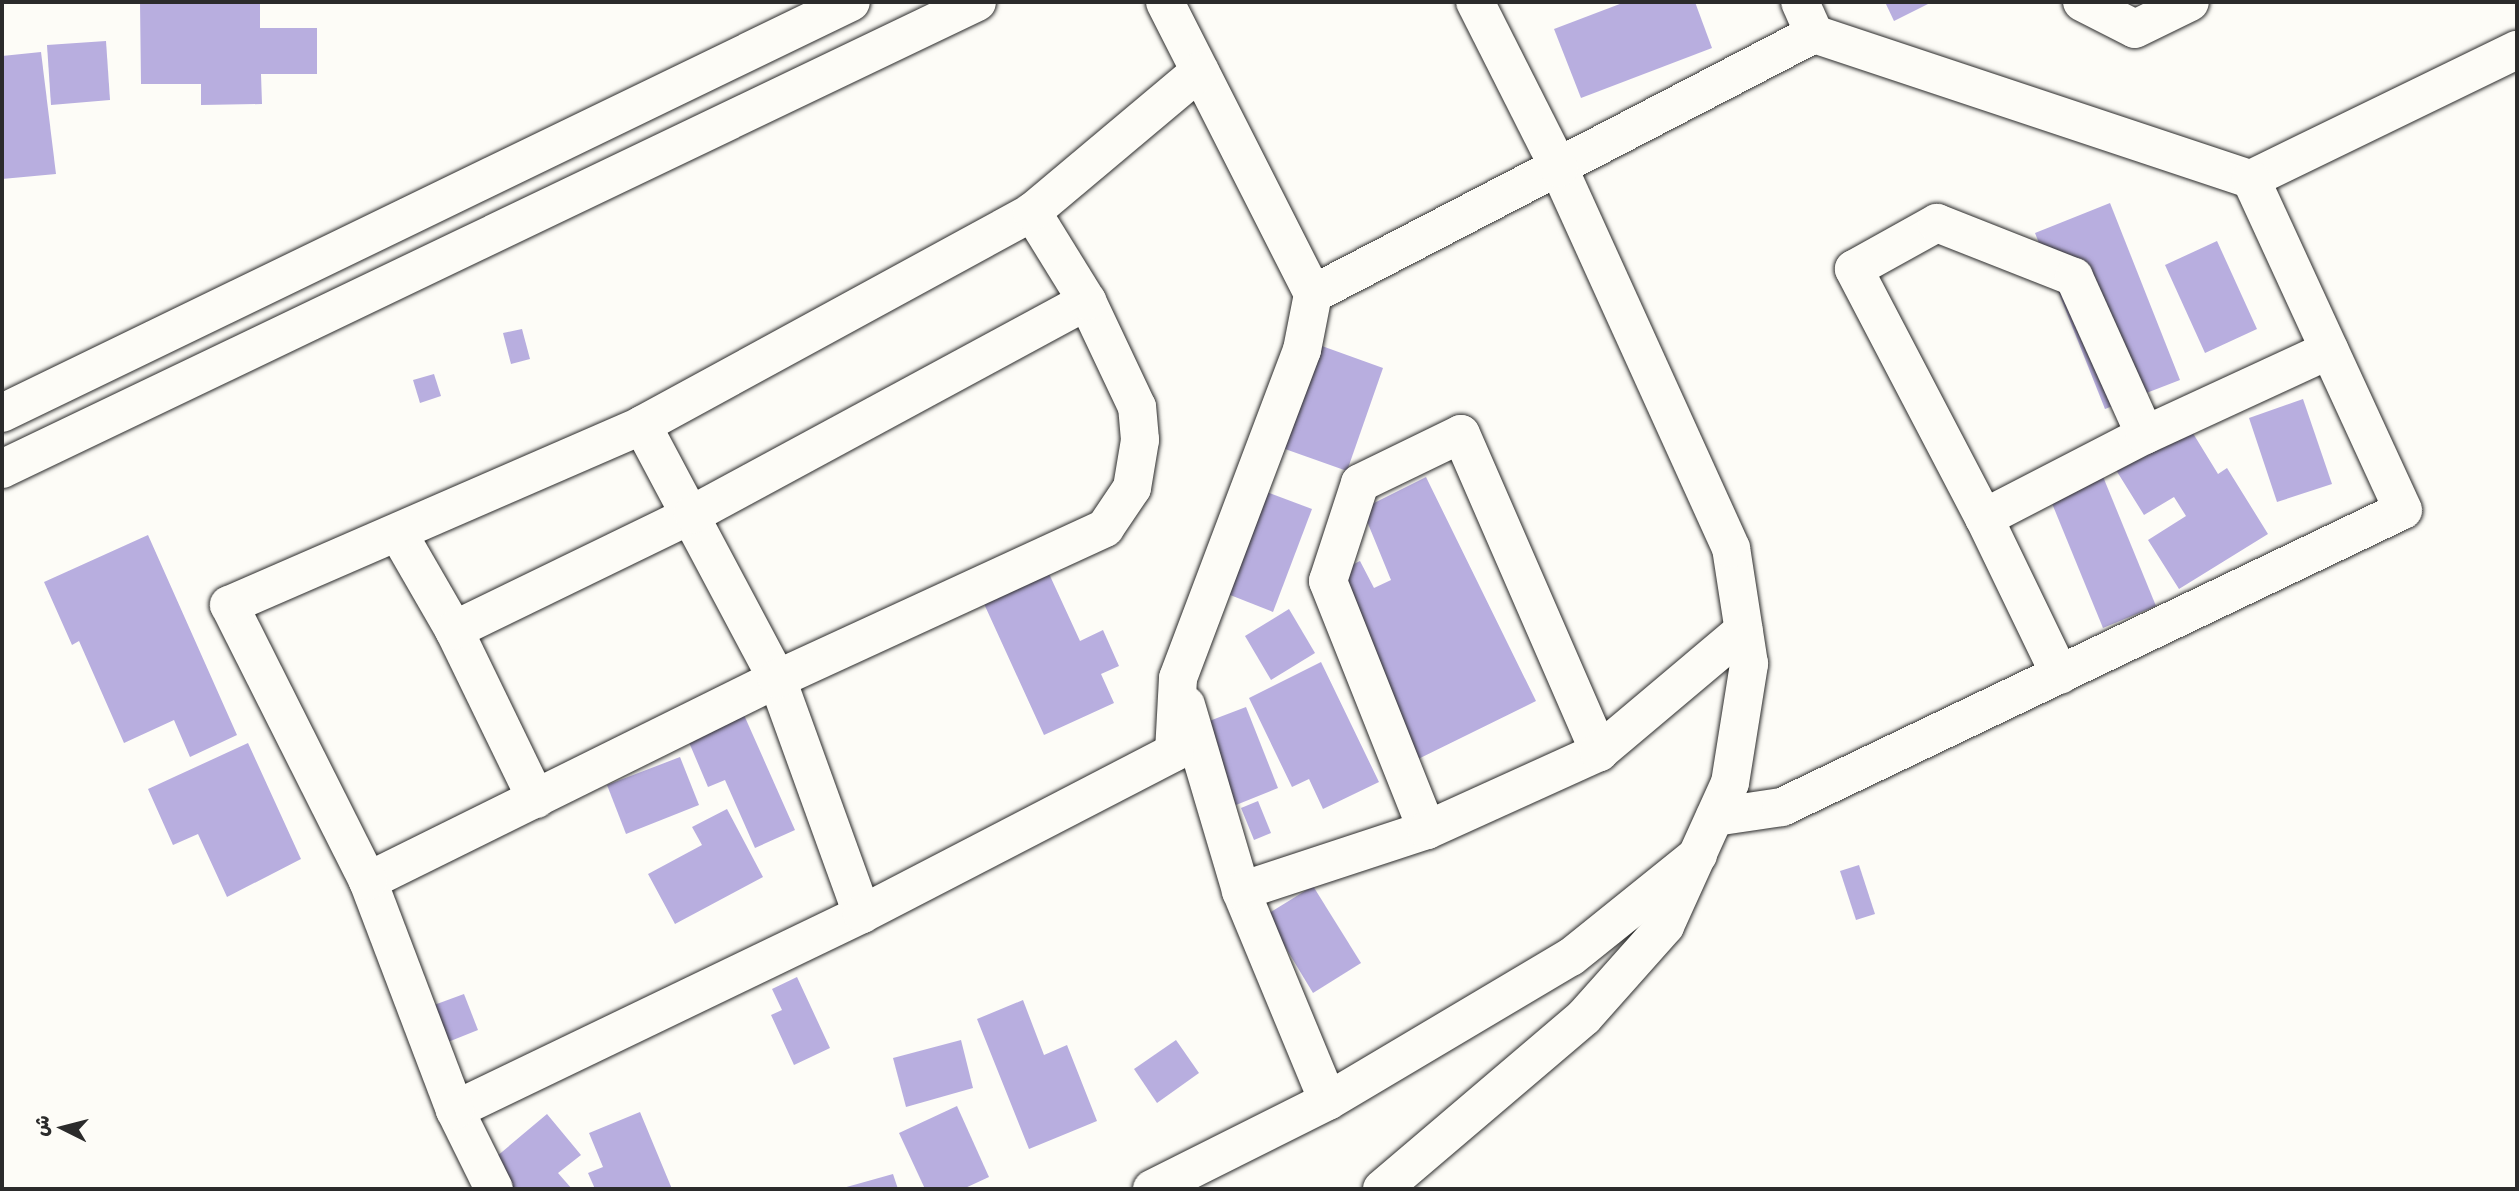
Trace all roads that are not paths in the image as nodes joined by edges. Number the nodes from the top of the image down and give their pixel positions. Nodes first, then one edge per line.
1 (851, 2) edge
2 (977, 2) edge
3 (1165, 2) edge
4 (1475, 2) edge
5 (2082, 2) edge
6 (2190, 2) edge
7 (1807, 18) edge
8 (2517, 50) edge
9 (1199, 71) junction
10 (1559, 168) junction
11 (2251, 179) junction
12 (1032, 212) junction
13 (1313, 294) junction
14 (1087, 301) junction
15 (2329, 350) junction
16 (2, 413) edge
17 (642, 425) junction
18 (2145, 435) junction
19 (2, 468) edge
20 (693, 514) junction
21 (1984, 518) junction
22 (398, 533) junction
23 (454, 630) junction
24 (1744, 630) junction
25 (2060, 675) junction
26 (1178, 678) junction
27 (776, 679) junction
28 (1599, 752) junction
29 (536, 799) junction
30 (1715, 817) junction
31 (1427, 831) junction
32 (1698, 855) junction
33 (368, 881) junction
34 (1241, 891) junction
35 (862, 914) junction
36 (1328, 1101) junction
37 (455, 1110) junction
38 (494, 1189) edge
39 (1152, 1189) edge
40 (1382, 1189) edge

1 - 16 street
2 - 19 street
3 - 9 street
4 - 10 street
5 - 6 street
7 - 10 street
7 - 11 street
8 - 11 street
9 - 12 street
9 - 13 street
10 - 13 street
10 - 24 street
11 - 15 street
12 - 14 street
12 - 17 street
13 - 26 street
14 - 20 street
14 - 27 street
15 - 18 street
15 - 25 street
17 - 20 street
17 - 22 street
18 - 21 street
18 - 21 street
20 - 23 street
20 - 27 street
21 - 25 street
22 - 23 street
22 - 33 street
23 - 29 street
24 - 28 street
24 - 30 street
25 - 30 street
26 - 34 street
26 - 35 street
27 - 29 street
27 - 35 street
28 - 31 street
28 - 31 street
29 - 33 street
30 - 32 street
31 - 34 street
32 - 36 street
32 - 40 street
33 - 37 street
34 - 36 street
35 - 37 street
36 - 39 street
37 - 38 street

